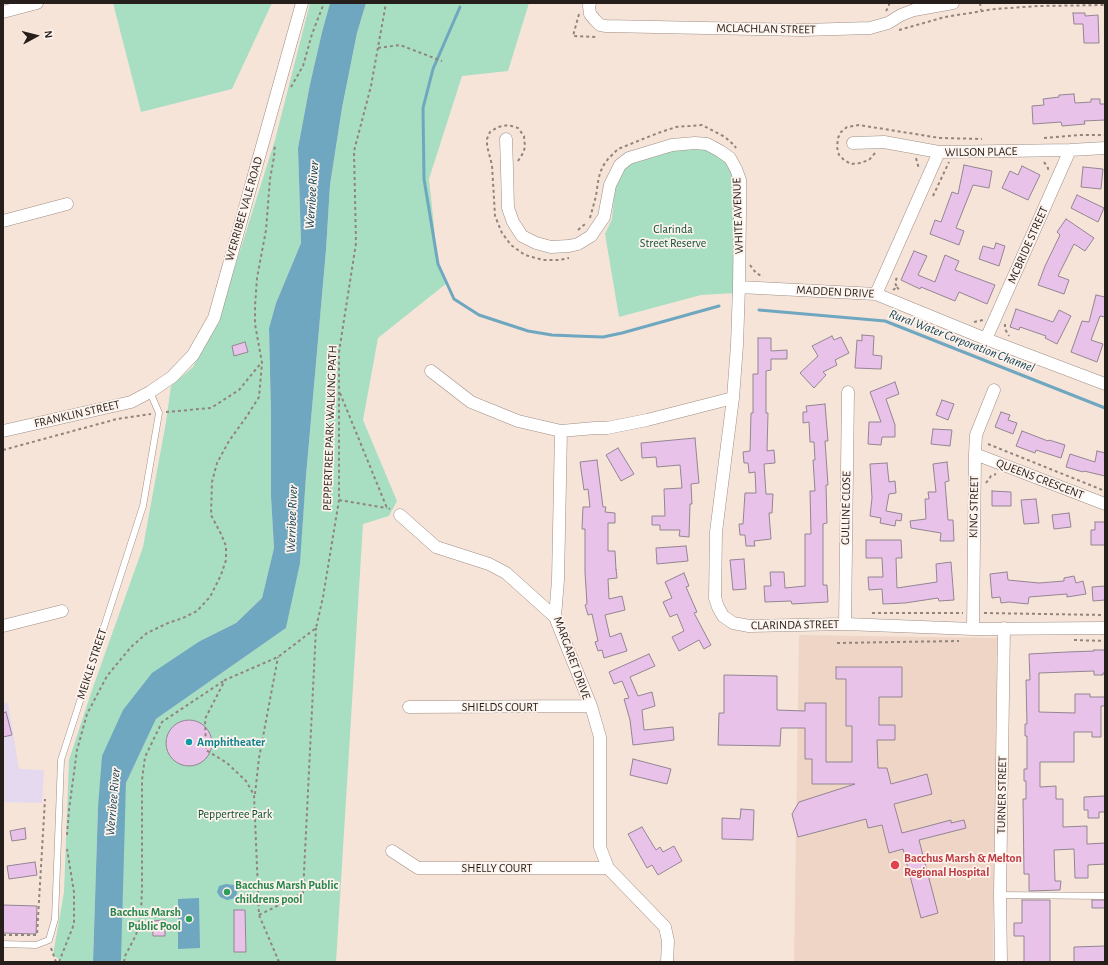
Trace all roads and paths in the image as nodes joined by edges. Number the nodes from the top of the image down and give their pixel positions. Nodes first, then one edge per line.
1 (37, 3) edge
2 (302, 3) edge
3 (324, 3) edge
4 (386, 3) edge
5 (590, 3) edge
6 (953, 3) edge
7 (980, 3) edge
8 (904, 8) edge
9 (981, 10) dead end
10 (3, 12) edge
11 (378, 48) junction
12 (442, 62) dead end
13 (288, 92) dead end
14 (506, 139) dead end
15 (275, 143) dead end
16 (853, 144) dead end
17 (1105, 148) edge
18 (1070, 150) junction
19 (939, 152) junction
20 (950, 160) dead end
21 (1042, 160) dead end
22 (1048, 174) dead end
23 (932, 199) dead end
24 (67, 204) dead end
25 (3, 221) edge
26 (754, 271) dead end
27 (897, 275) dead end
28 (897, 287) junction
29 (745, 288) junction
30 (878, 291) junction
31 (906, 294) dead end
32 (985, 319) dead end
33 (1006, 321) dead end
34 (969, 322) dead end
35 (1007, 334) dead end
36 (986, 339) junction
37 (262, 362) junction
38 (431, 371) dead end
39 (1105, 384) edge
40 (994, 390) dead end
41 (150, 392) junction
42 (339, 392) junction
43 (848, 392) dead end
44 (733, 398) junction
45 (159, 413) junction
46 (3, 431) edge
47 (561, 431) junction
48 (988, 444) dead end
49 (3, 450) edge
50 (975, 454) junction
51 (996, 473) dead end
52 (985, 486) dead end
53 (1105, 490) edge
54 (339, 500) junction
55 (1105, 504) edge
56 (387, 508) junction
57 (400, 515) joint
58 (62, 611) dead end
59 (872, 613) dead end
60 (973, 613) junction
61 (1105, 615) edge
62 (555, 617) junction
63 (845, 624) junction
64 (3, 626) edge
65 (316, 628) junction
66 (1004, 628) junction
67 (1105, 628) edge
68 (973, 629) junction
69 (278, 657) junction
70 (225, 680) junction
71 (591, 706) junction
72 (409, 707) dead end
73 (254, 795) junction
74 (45, 799) dead end
75 (67, 841) dead end
76 (66, 849) dead end
77 (392, 851) dead end
78 (608, 868) junction
79 (1000, 895) junction
80 (1105, 896) edge
81 (259, 916) junction
82 (3, 935) edge
83 (49, 940) junction
84 (3, 944) edge
85 (56, 962) edge
86 (59, 962) edge
87 (124, 962) edge
88 (279, 962) edge
89 (667, 962) edge
90 (1001, 962) edge

1 - 10 street
2 - 41 street, WERRIBEE VALE ROAD
3 - 13 path
4 - 11 path, PEPPERTREE PARK WALKING PATH
5 - 8 street, MCLACHLAN STREET
6 - 8 street, MCLACHLAN STREET
7 - 9 path
11 - 12 path
11 - 42 path, PEPPERTREE PARK WALKING PATH
14 - 29 street, WHITE AVENUE
15 - 37 path
16 - 19 street
17 - 18 street, WILSON PLACE
18 - 19 street, WILSON PLACE
18 - 36 street, MCBRIDE STREET
19 - 30 street, WILSON PLACE
20 - 23 path
21 - 22 path
24 - 25 street
26 - 29 path
27 - 28 path
28 - 30 path
28 - 31 path
29 - 30 street, MADDEN DRIVE
29 - 44 street, CLARINDA STREET
30 - 36 street, MADDEN DRIVE
32 - 34 path
33 - 35 path
36 - 39 street, MADDEN DRIVE
37 - 45 path
37 - 75 path
38 - 47 street
40 - 50 street, KING STREET
41 - 45 lane
41 - 46 street, FRANKLIN STREET
42 - 54 path, PEPPERTREE PARK WALKING PATH
42 - 56 path
43 - 63 street, GULLINE CLOSE
44 - 47 street
44 - 63 street, CLARINDA STREET
45 - 49 path
45 - 83 lane, MEIKLE STREET
47 - 62 street, MARGARET DRIVE
48 - 53 path
50 - 55 street, QUEENS CRESCENT
50 - 60 street, KING STREET
51 - 52 path
54 - 56 path
54 - 65 path, PEPPERTREE PARK WALKING PATH
56 - 57 path
57 - 62 street
58 - 64 street
59 - 60 path
60 - 61 path
60 - 68 street, KING STREET
62 - 71 street, MARGARET DRIVE
63 - 68 street, CLARINDA STREET
65 - 69 path
65 - 81 path, PEPPERTREE PARK WALKING PATH
66 - 67 street, CLARINDA STREET
66 - 68 street, CLARINDA STREET
66 - 79 street, TURNER STREET
69 - 70 path
69 - 73 path
70 - 73 path
70 - 87 path
71 - 72 street, SHIELDS COURT
71 - 78 street, MARGARET DRIVE
73 - 81 path
74 - 82 path
76 - 86 path
77 - 78 street, SHELLY COURT
78 - 89 street, MARGARET DRIVE
79 - 80 lane
79 - 90 street, TURNER STREET
81 - 88 path
83 - 84 lane
83 - 85 path

